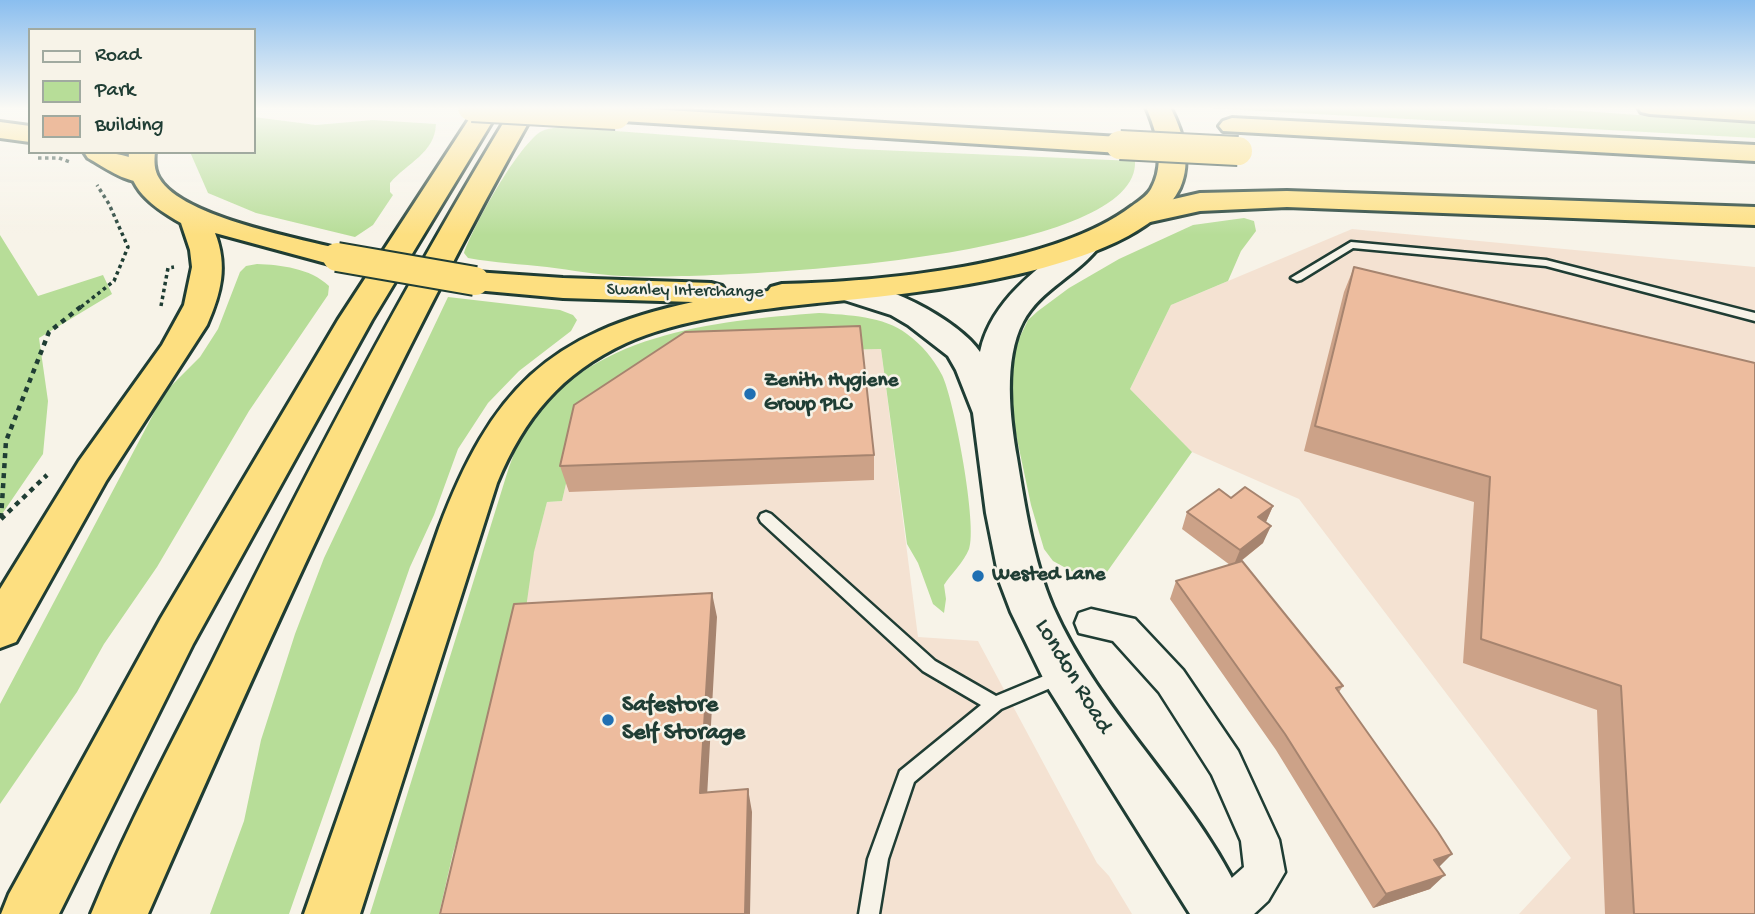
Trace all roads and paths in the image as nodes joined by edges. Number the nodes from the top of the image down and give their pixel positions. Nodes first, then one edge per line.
1 (462, 150) edge
2 (499, 150) edge
3 (1171, 150) edge
4 (1369, 150) edge
5 (1639, 150) edge
6 (1755, 153) edge
7 (50, 154) edge
8 (142, 164) edge
9 (88, 165) edge
10 (1627, 172) dead end
11 (1141, 215) junction
12 (1755, 216) edge
13 (192, 218) junction
14 (1086, 244) junction
15 (1297, 278) dead end
16 (852, 292) junction
17 (808, 295) junction
18 (1755, 317) edge
19 (991, 413) junction
20 (49, 473) dead end
21 (766, 518) dead end
22 (1, 519) edge
23 (1091, 623) dead end
24 (0, 629) edge
25 (1065, 674) junction
26 (995, 704) junction
27 (29, 914) edge
28 (119, 914) edge
29 (332, 914) edge
30 (869, 914) edge
31 (1222, 914) edge

1 - 27 highway
2 - 28 highway
3 - 11 highway, Swanley Interchange
4 - 10 highway
5 - 6 highway
7 - 9 path
8 - 9 highway, Swanley Interchange
8 - 13 highway, Swanley Interchange
9 - 22 path
11 - 12 highway
11 - 14 highway, Swanley Interchange
13 - 17 highway, Swanley Interchange, bridge
13 - 24 highway
14 - 16 highway, Swanley Interchange
14 - 19 main road, London Road
15 - 18 lane
16 - 17 highway, Swanley Interchange
16 - 19 main road, London Road
17 - 29 highway
19 - 25 main road, London Road
20 - 22 path
21 - 26 lane
23 - 31 street
25 - 26 lane
25 - 31 main road, London Road
26 - 30 lane

